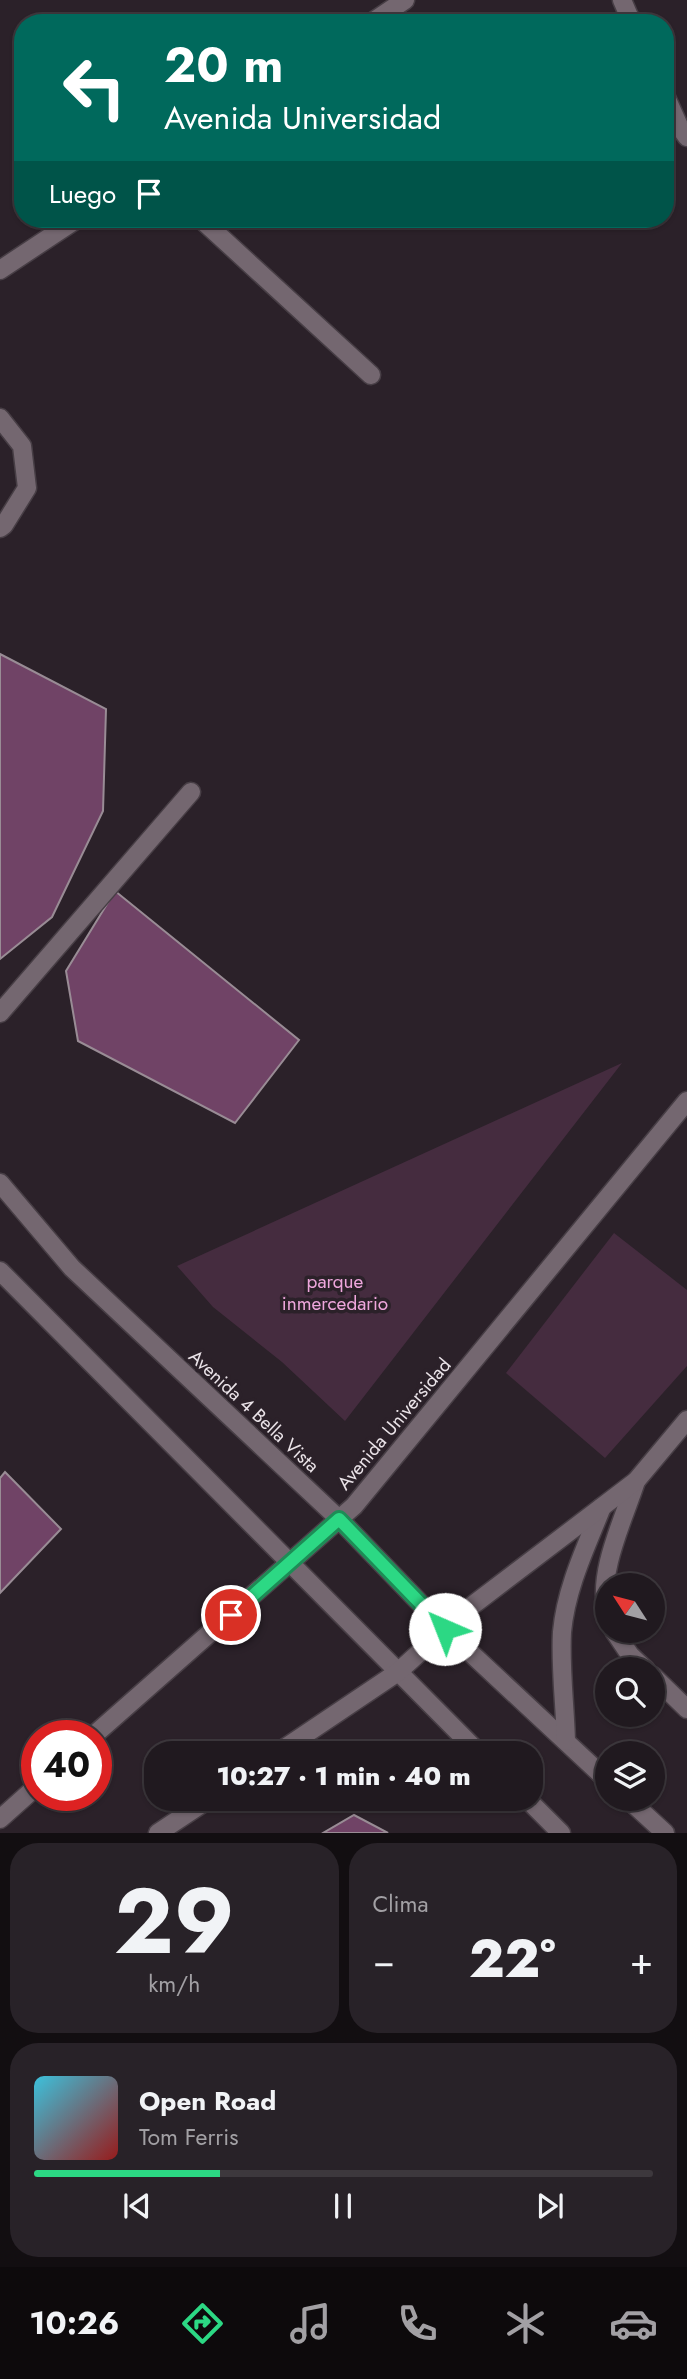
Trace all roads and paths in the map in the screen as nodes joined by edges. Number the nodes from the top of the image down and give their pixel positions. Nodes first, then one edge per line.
1 (405, 0) edge
2 (384, 14) edge
3 (674, 115) edge
4 (687, 137) edge
5 (63, 228) edge
6 (211, 228) edge
7 (0, 270) edge
8 (371, 375) dead end
9 (0, 418) edge
10 (0, 528) edge
11 (191, 792) dead end
12 (0, 1013) edge
13 (687, 1101) edge
14 (0, 1183) edge
15 (0, 1271) edge
16 (687, 1420) edge
17 (636, 1481) junction
18 (603, 1506) junction
19 (339, 1519) junction
20 (290, 1562) junction
21 (606, 1573) edge
22 (445, 1629) junction
23 (622, 1643) edge
24 (633, 1657) edge
25 (398, 1672) junction
26 (665, 1688) edge
27 (687, 1709) edge
28 (111, 1720) edge
29 (295, 1741) edge
30 (467, 1741) edge
31 (566, 1741) junction
32 (595, 1769) edge
33 (21, 1800) edge
34 (191, 1811) edge
35 (539, 1811) edge
36 (641, 1811) edge
37 (0, 1819) edge
38 (158, 1833) edge
39 (561, 1833) edge
40 (665, 1833) edge

1 - 2 street
3 - 4 street
5 - 7 street
6 - 8 street
9 - 10 street
11 - 12 street
13 - 19 street, Avenida Universidad
14 - 19 street, Avenida 4 Bella Vista
15 - 20 street
16 - 17 street
17 - 18 street
17 - 21 street
18 - 22 street
18 - 31 street
19 - 20 street, Avenida Universidad
19 - 22 street, Avenida 4 Bella Vista
20 - 25 street
20 - 28 street, Avenida Universidad
22 - 25 street
22 - 31 street, Avenida 4 Bella Vista
23 - 24 street
25 - 29 street
25 - 30 street
26 - 27 street
31 - 32 street, Avenida 4 Bella Vista
33 - 37 street
34 - 38 street
35 - 39 street
36 - 40 street

